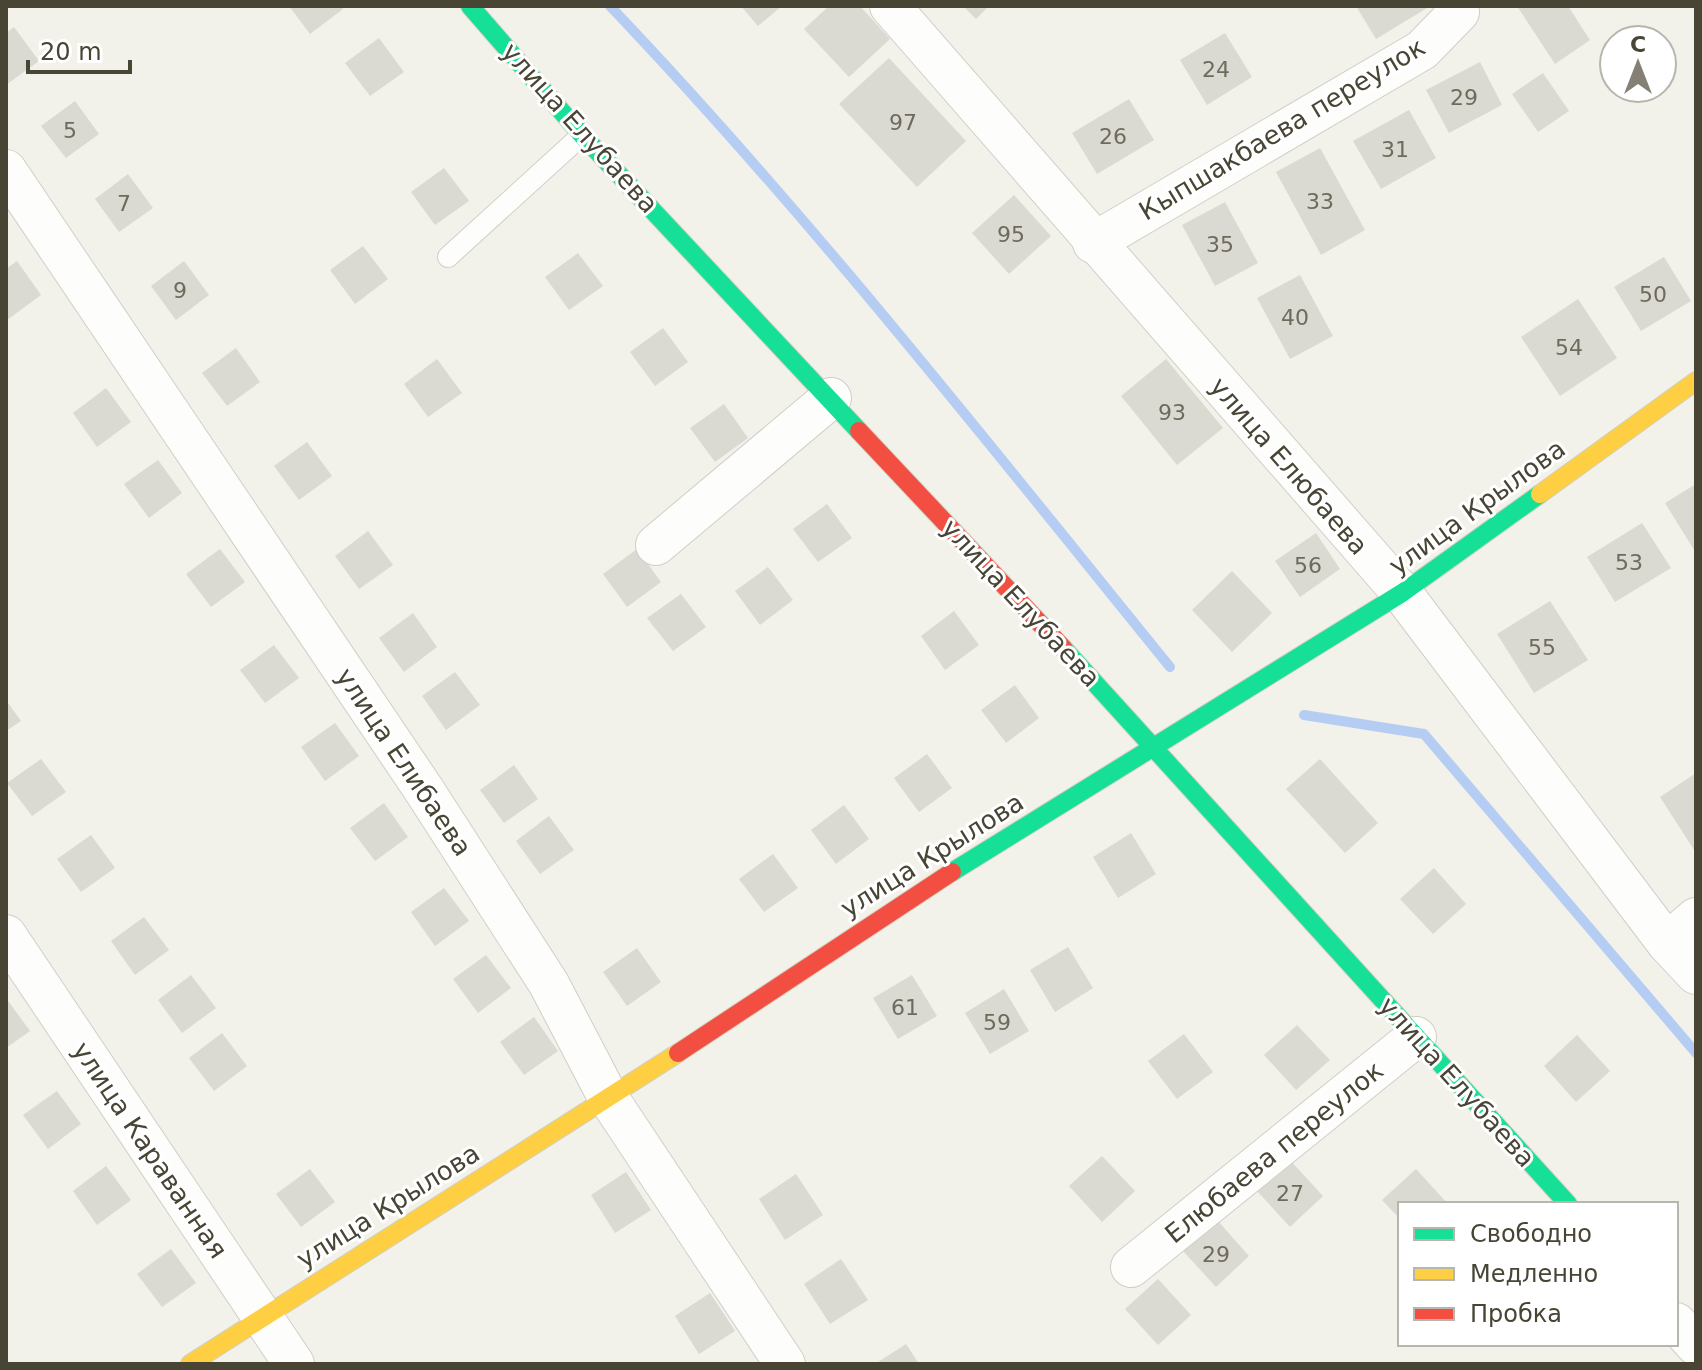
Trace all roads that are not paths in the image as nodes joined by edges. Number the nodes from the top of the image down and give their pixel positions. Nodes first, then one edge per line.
1 (470, 6) edge
2 (890, 6) edge
3 (1454, 6) edge
4 (582, 135) junction
5 (6, 170) edge
6 (1093, 243) junction
7 (448, 257) dead end
8 (1696, 381) edge
9 (831, 398) junction
10 (656, 545) dead end
11 (1402, 593) junction
12 (1156, 748) junction
13 (1682, 930) edge
14 (6, 935) edge
15 (1696, 974) edge
16 (1416, 1037) junction
17 (609, 1099) junction
18 (1566, 1202) edge
19 (1131, 1267) dead end
20 (261, 1316) junction
21 (1678, 1325) edge
22 (1696, 1345) edge
23 (190, 1364) edge
24 (294, 1364) edge
25 (785, 1364) edge

1 - 4 street, улица Елубаева
2 - 6 street, улица Елюбаева
3 - 6 street, Кыпшакбаева переулок
4 - 7 lane
4 - 9 street, улица Елубаева
5 - 17 street, улица Елибаева
6 - 11 street, улица Елюбаева
8 - 11 street, улица Крылова
9 - 10 street
9 - 12 street, улица Елубаева
11 - 12 street, улица Крылова
11 - 13 street, улица Елюбаева
12 - 16 street, улица Елубаева
12 - 17 street, улица Крылова
13 - 15 street, улица Елюбаева
14 - 20 street, улица Караванная
16 - 18 street, улица Елубаева
16 - 19 street, Елюбаева переулок
17 - 20 street, улица Крылова
17 - 25 street, улица Елибаева
20 - 23 street, улица Крылова
20 - 24 street, улица Караванная
21 - 22 street

